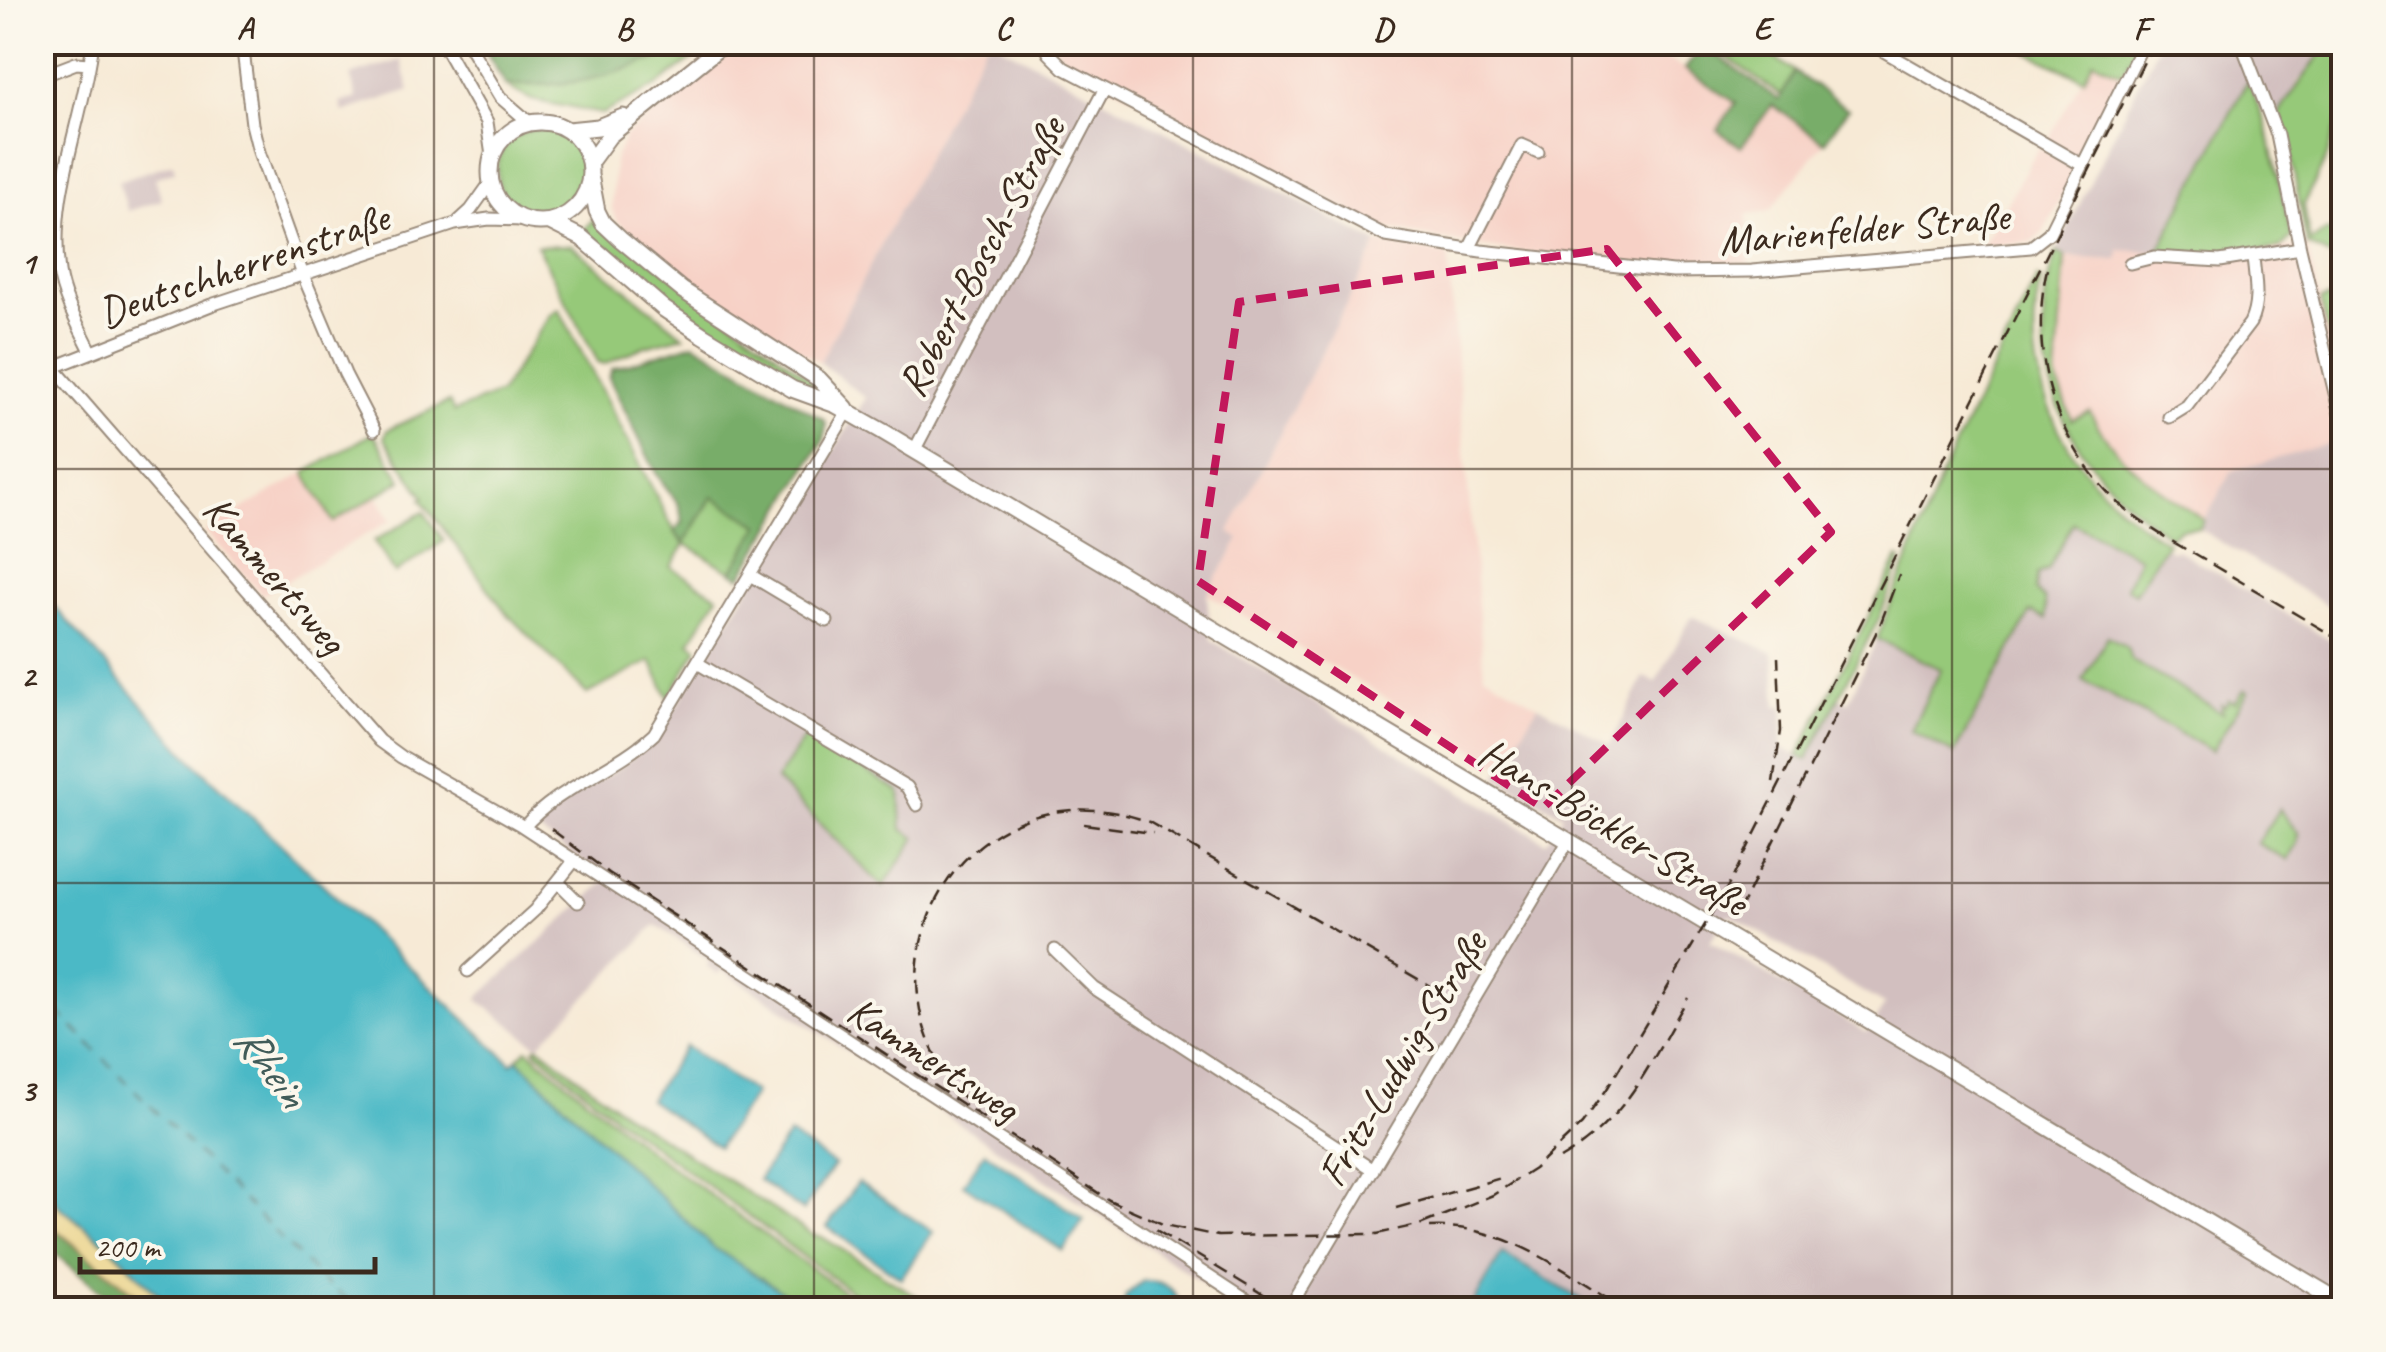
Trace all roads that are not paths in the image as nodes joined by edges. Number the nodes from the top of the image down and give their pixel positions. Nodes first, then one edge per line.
1 (93, 42) edge
2 (242, 42) edge
3 (442, 42) edge
4 (467, 42) edge
5 (726, 42) edge
6 (1044, 42) edge
7 (1868, 42) edge
8 (2144, 42) edge
9 (2241, 42) edge
10 (89, 64) junction
11 (42, 76) edge
12 (1104, 90) junction
13 (640, 110) junction
14 (530, 123) junction
15 (568, 130) junction
16 (1538, 152) dead end
17 (492, 156) junction
18 (2082, 166) junction
19 (590, 169) junction
20 (490, 182) junction
21 (524, 220) junction
22 (550, 222) junction
23 (455, 224) junction
24 (2300, 248) junction
25 (1468, 249) junction
26 (2253, 257) junction
27 (2130, 263) dead end
28 (303, 275) junction
29 (91, 350) junction
30 (48, 370) edge
31 (848, 411) junction
32 (2340, 414) dead end
33 (2169, 418) dead end
34 (374, 430) dead end
35 (914, 451) junction
36 (750, 575) junction
37 (827, 621) dead end
38 (699, 664) junction
39 (917, 805) dead end
40 (524, 828) junction
41 (1569, 840) junction
42 (574, 861) junction
43 (558, 882) junction
44 (578, 902) dead end
45 (1055, 950) dead end
46 (468, 972) dead end
47 (1373, 1170) junction
48 (2344, 1304) edge
49 (1260, 1310) edge
50 (1290, 1310) edge

1 - 10 street
2 - 28 street
3 - 17 street
4 - 14 street
5 - 13 main road
6 - 12 street, Marienfelder Straße
7 - 18 street
8 - 18 street, Marienfelder Straße
9 - 24 street
10 - 11 street
10 - 29 street
12 - 25 street, Marienfelder Straße
12 - 35 street, Robert-Bosch-Straße
13 - 15 main road
13 - 19 main road
14 - 15 main road
14 - 17 main road
15 - 19 main road
16 - 25 street
17 - 20 main road
18 - 25 street, Marienfelder Straße
19 - 22 main road
19 - 31 main road, Hans-Böckler-Straße
20 - 21 main road
20 - 23 street, Deutschherrenstraße
21 - 22 main road
21 - 23 street, Deutschherrenstraße
22 - 31 main road, Hans-Böckler-Straße
23 - 28 street, Deutschherrenstraße
24 - 26 street
24 - 32 street
26 - 27 street
26 - 33 street
28 - 29 street, Deutschherrenstraße
28 - 34 street
29 - 30 street, Deutschherrenstraße
30 - 40 street, Kammertsweg
31 - 35 main road, Hans-Böckler-Straße
31 - 36 street
35 - 41 main road, Hans-Böckler-Straße
36 - 37 street
36 - 38 street
38 - 39 street
38 - 40 street
40 - 42 street, Kammertsweg
41 - 47 street, Fritz-Ludwig-Straße
41 - 48 main road, Hans-Böckler-Straße
42 - 43 street
42 - 49 street, Kammertsweg
43 - 44 street
43 - 46 street
45 - 47 street
47 - 50 street, Fritz-Ludwig-Straße

